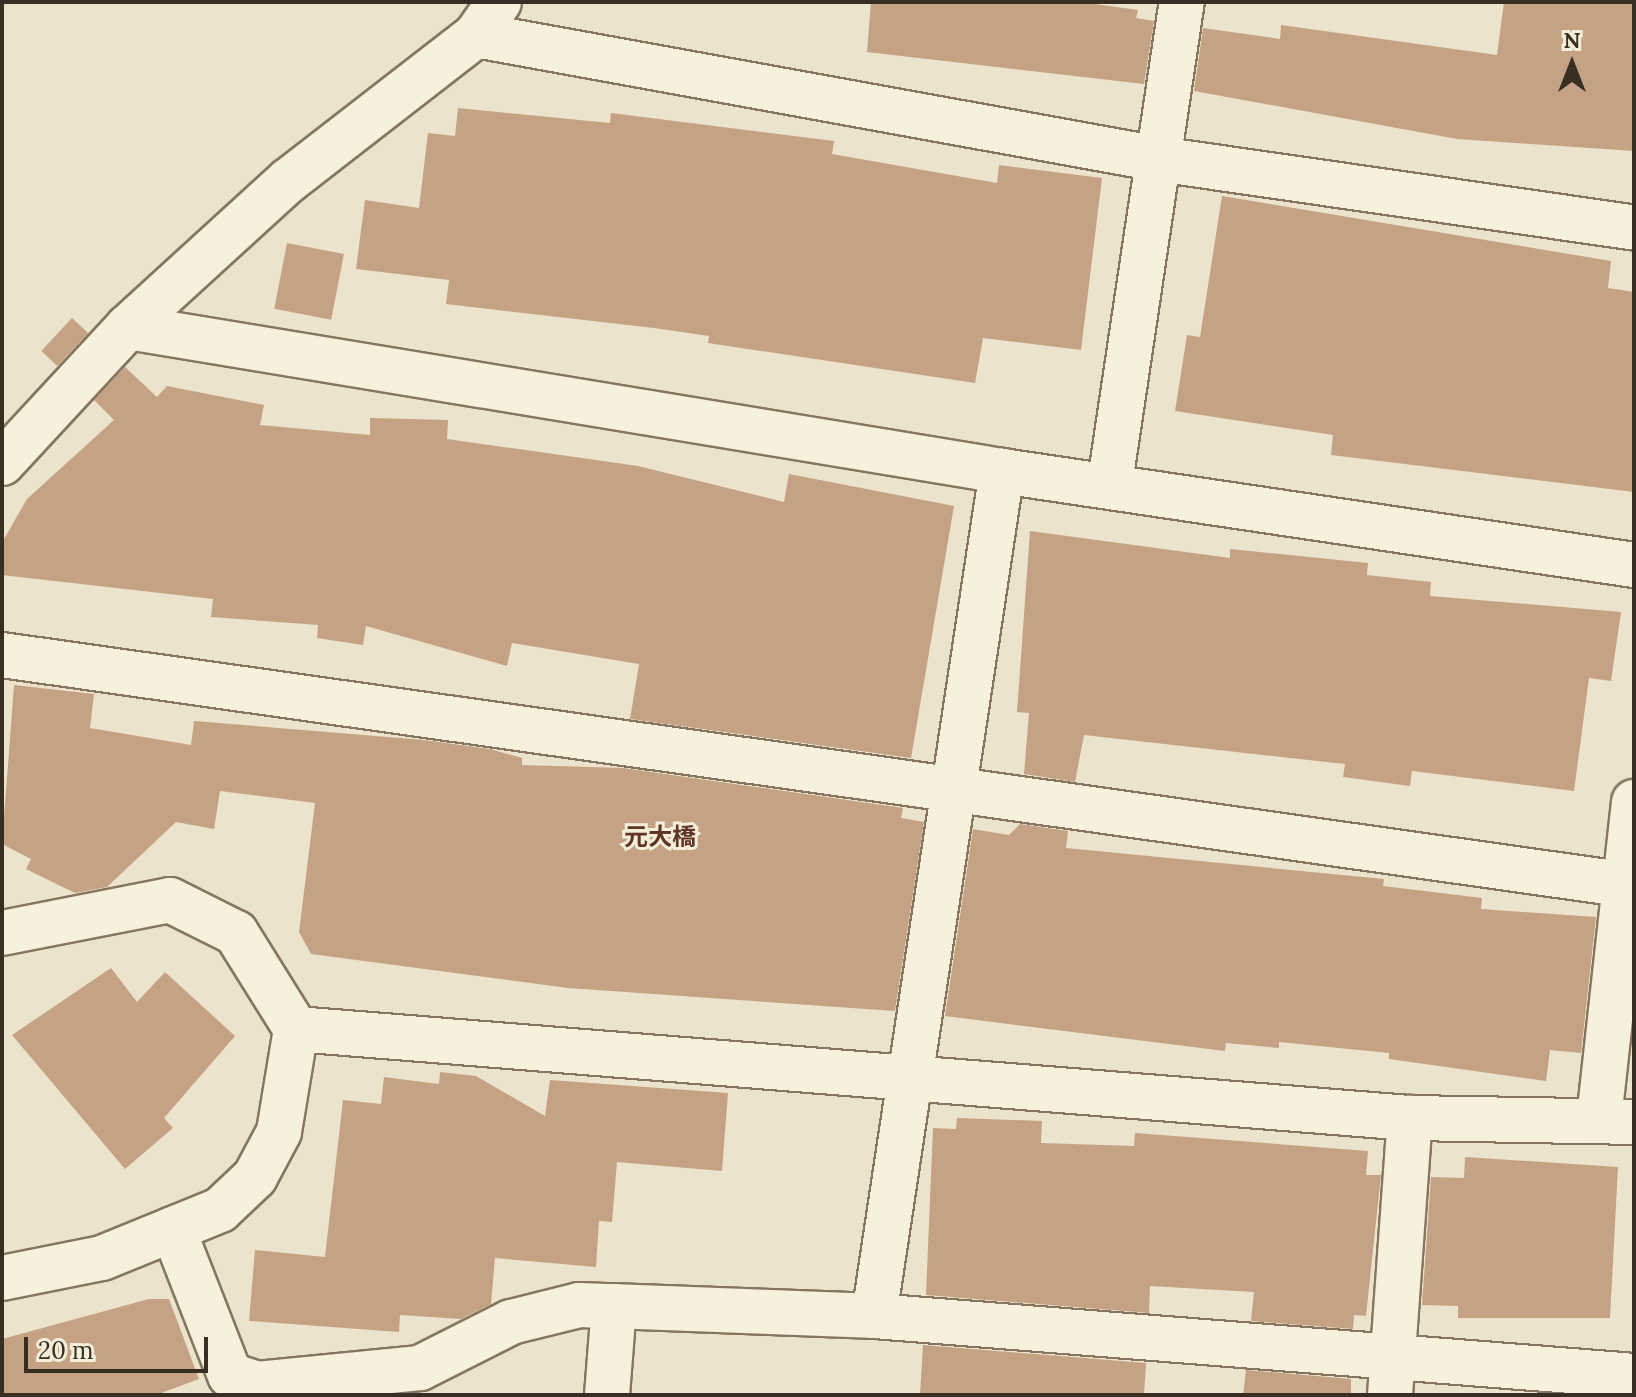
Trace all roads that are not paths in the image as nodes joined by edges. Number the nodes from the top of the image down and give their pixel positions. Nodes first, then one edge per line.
1 (1182, 2) edge
2 (481, 13) edge
3 (1158, 159) junction
4 (1634, 228) edge
5 (128, 327) junction
6 (2, 463) edge
7 (1002, 471) junction
8 (1110, 482) junction
9 (1634, 565) edge
10 (2, 655) edge
11 (955, 786) junction
12 (1634, 802) edge
13 (1622, 884) junction
14 (2, 933) edge
15 (296, 1029) junction
16 (909, 1078) junction
17 (1410, 1118) junction
18 (1616, 1120) edge
19 (173, 1229) junction
20 (2, 1278) edge
21 (614, 1306) junction
22 (874, 1316) junction
23 (1391, 1376) edge
24 (1634, 1376) edge
25 (607, 1395) edge

1 - 3 street
2 - 3 street
2 - 5 street
3 - 4 street
3 - 8 street
5 - 6 street
5 - 7 street
7 - 8 street
7 - 11 street
8 - 9 street
10 - 11 street
11 - 13 street
11 - 16 street
12 - 13 street
13 - 18 street
14 - 15 street
15 - 16 street
15 - 19 street
16 - 17 street
16 - 22 street
17 - 18 street
17 - 23 street
19 - 20 street
19 - 21 street
21 - 22 street
21 - 25 street
22 - 23 street
23 - 24 street

